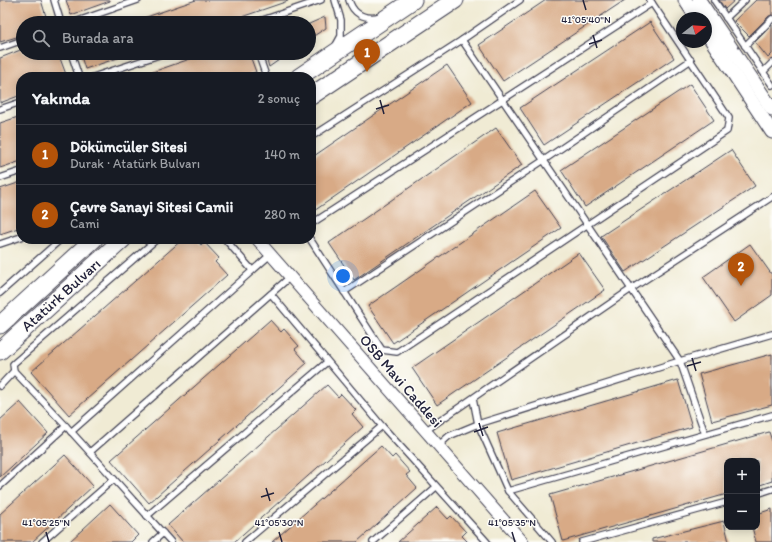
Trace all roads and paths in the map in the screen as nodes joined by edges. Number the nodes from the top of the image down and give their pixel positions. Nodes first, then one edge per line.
1 (54, 0) edge
2 (138, 0) edge
3 (320, 0) edge
4 (335, 0) edge
5 (349, 0) edge
6 (414, 0) edge
7 (455, 0) edge
8 (520, 0) edge
9 (685, 0) edge
10 (699, 0) edge
11 (714, 0) edge
12 (745, 0) edge
13 (651, 2) edge
14 (693, 12) edge
15 (390, 15) junction
16 (59, 16) edge
17 (92, 16) edge
18 (274, 16) edge
19 (726, 18) junction
20 (772, 19) edge
21 (462, 40) junction
22 (712, 41) edge
23 (16, 42) edge
24 (745, 46) junction
25 (0, 48) edge
26 (329, 56) junction
27 (73, 60) edge
28 (144, 60) edge
29 (260, 60) edge
30 (691, 60) junction
31 (772, 63) edge
32 (77, 72) edge
33 (109, 72) edge
34 (265, 72) edge
35 (306, 72) edge
36 (763, 72) junction
37 (772, 85) edge
38 (316, 93) edge
39 (503, 100) junction
40 (16, 104) edge
41 (0, 109) edge
42 (772, 109) edge
43 (772, 132) edge
44 (316, 134) edge
45 (544, 160) junction
46 (16, 173) edge
47 (0, 178) edge
48 (772, 197) edge
49 (316, 221) edge
50 (588, 226) junction
51 (16, 239) edge
52 (0, 244) edge
53 (55, 244) edge
54 (89, 244) edge
55 (118, 244) edge
56 (151, 244) edge
57 (229, 244) edge
58 (261, 244) edge
59 (313, 244) edge
60 (270, 255) junction
61 (252, 270) junction
62 (290, 277) junction
63 (631, 289) junction
64 (344, 292) junction
65 (0, 293) edge
66 (271, 294) junction
67 (0, 325) edge
68 (772, 334) edge
69 (0, 351) edge
70 (680, 361) junction
71 (327, 362) junction
72 (14, 371) junction
73 (0, 386) edge
74 (472, 399) junction
75 (772, 415) edge
76 (478, 424) junction
77 (66, 426) junction
78 (382, 426) junction
79 (425, 431) junction
80 (71, 432) junction
81 (705, 434) junction
82 (438, 446) junction
83 (90, 452) junction
84 (114, 479) junction
85 (0, 486) edge
86 (436, 487) junction
87 (772, 489) edge
88 (508, 491) junction
89 (760, 493) edge
90 (724, 503) edge
91 (147, 516) junction
92 (163, 533) junction
93 (42, 542) edge
94 (153, 542) edge
95 (171, 542) edge
96 (245, 542) edge
97 (373, 542) edge
98 (487, 542) edge
99 (522, 542) edge
100 (552, 542) edge
101 (582, 542) edge

1 - 16 lane
2 - 17 lane
3 - 18 lane
4 - 26 lane
5 - 15 lane
6 - 15 main road
7 - 38 main road
8 - 21 lane
9 - 14 street
10 - 42 street
11 - 19 lane
12 - 19 lane
13 - 30 lane
13 - 39 lane
15 - 26 main road
19 - 24 lane
20 - 24 lane
21 - 39 lane
21 - 44 lane
22 - 43 street
23 - 25 lane
24 - 36 lane
26 - 35 main road
27 - 32 lane
28 - 33 lane
29 - 34 lane
30 - 45 lane
30 - 50 lane
31 - 36 lane
36 - 37 lane
39 - 45 lane
39 - 49 lane
40 - 41 lane
45 - 50 lane
45 - 64 lane
46 - 47 lane
48 - 63 lane
50 - 63 lane
50 - 64 lane
51 - 52 lane
53 - 65 lane
54 - 67 main road, Atatürk Bulvarı
55 - 69 main road, Atatürk Bulvarı
56 - 72 lane
57 - 61 lane
58 - 60 street, OSB Mavi Caddesi
59 - 64 lane
60 - 61 lane
60 - 62 street, OSB Mavi Caddesi
61 - 80 lane
62 - 66 lane
62 - 79 street, OSB Mavi Caddesi
63 - 70 lane
63 - 74 lane
66 - 71 lane
66 - 83 lane
68 - 70 lane
70 - 76 lane
70 - 81 lane
71 - 78 lane
71 - 91 lane
72 - 73 lane
72 - 77 lane
74 - 76 lane
74 - 79 lane
75 - 81 lane
76 - 82 lane
76 - 88 lane
77 - 80 lane
77 - 85 lane
78 - 86 lane
78 - 96 lane
79 - 82 street, OSB Mavi Caddesi
80 - 83 lane
81 - 88 lane
82 - 99 street, OSB Mavi Caddesi
83 - 84 lane
84 - 91 lane
84 - 93 lane
86 - 97 lane
86 - 98 lane
87 - 89 lane
88 - 100 lane
90 - 101 lane
91 - 92 lane
92 - 94 lane
92 - 95 lane

